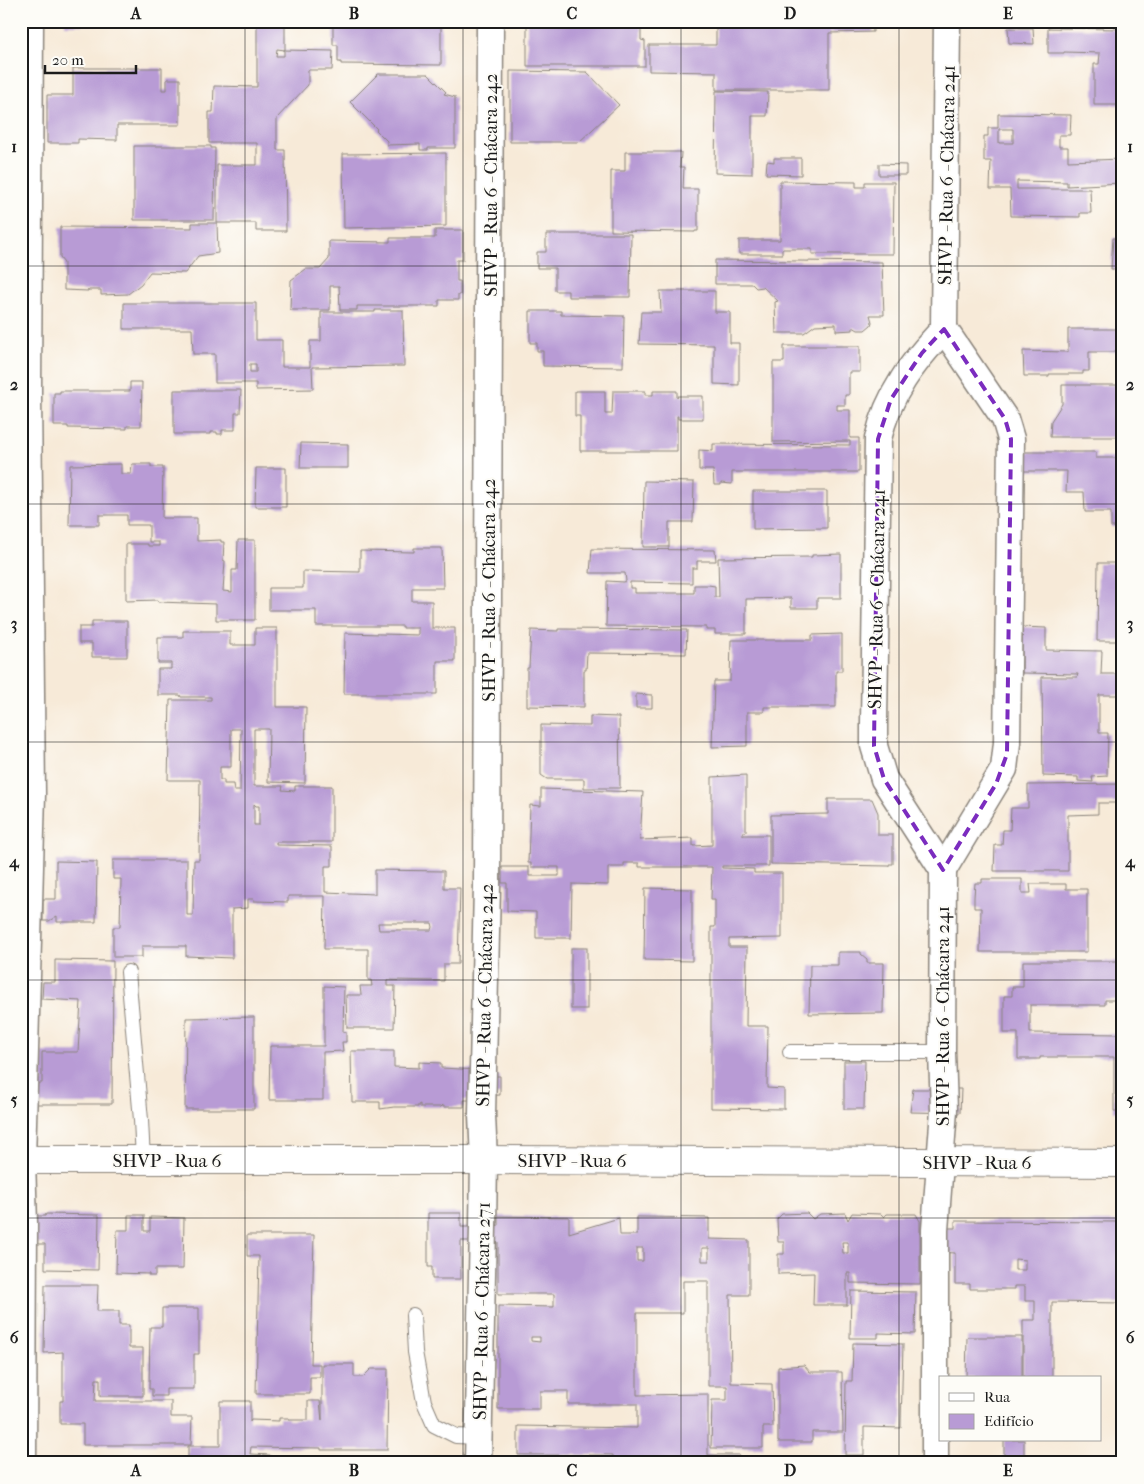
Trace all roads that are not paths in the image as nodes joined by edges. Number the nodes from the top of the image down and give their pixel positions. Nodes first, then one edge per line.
1 (30, 21) edge
2 (490, 21) edge
3 (947, 21) edge
4 (944, 329) junction
5 (943, 870) junction
6 (128, 972) dead end
7 (790, 1052) dead end
8 (942, 1052) junction
9 (22, 1160) edge
10 (143, 1160) junction
11 (484, 1160) junction
12 (941, 1162) junction
13 (1123, 1163) edge
14 (413, 1315) dead end
15 (478, 1437) junction
16 (23, 1463) edge
17 (478, 1463) edge
18 (935, 1463) edge

1 - 9 street
2 - 11 street, SHVP - Rua 6 - Chácara 242
3 - 4 street, SHVP - Rua 6 - Chácara 241
4 - 5 street
4 - 5 street, SHVP - Rua 6 - Chácara 241
5 - 8 street, SHVP - Rua 6 - Chácara 241
6 - 10 lane
7 - 8 lane
8 - 12 street, SHVP - Rua 6 - Chácara 241
9 - 10 street, SHVP - Rua 6
9 - 16 street
10 - 11 street, SHVP - Rua 6
11 - 12 street, SHVP - Rua 6
11 - 15 street, SHVP - Rua 6 - Chácara 271
12 - 13 street, SHVP - Rua 6
12 - 18 street, SHVP - Rua 6 - Chácara 241
14 - 15 lane
15 - 17 street, SHVP - Rua 6 - Chácara 271

